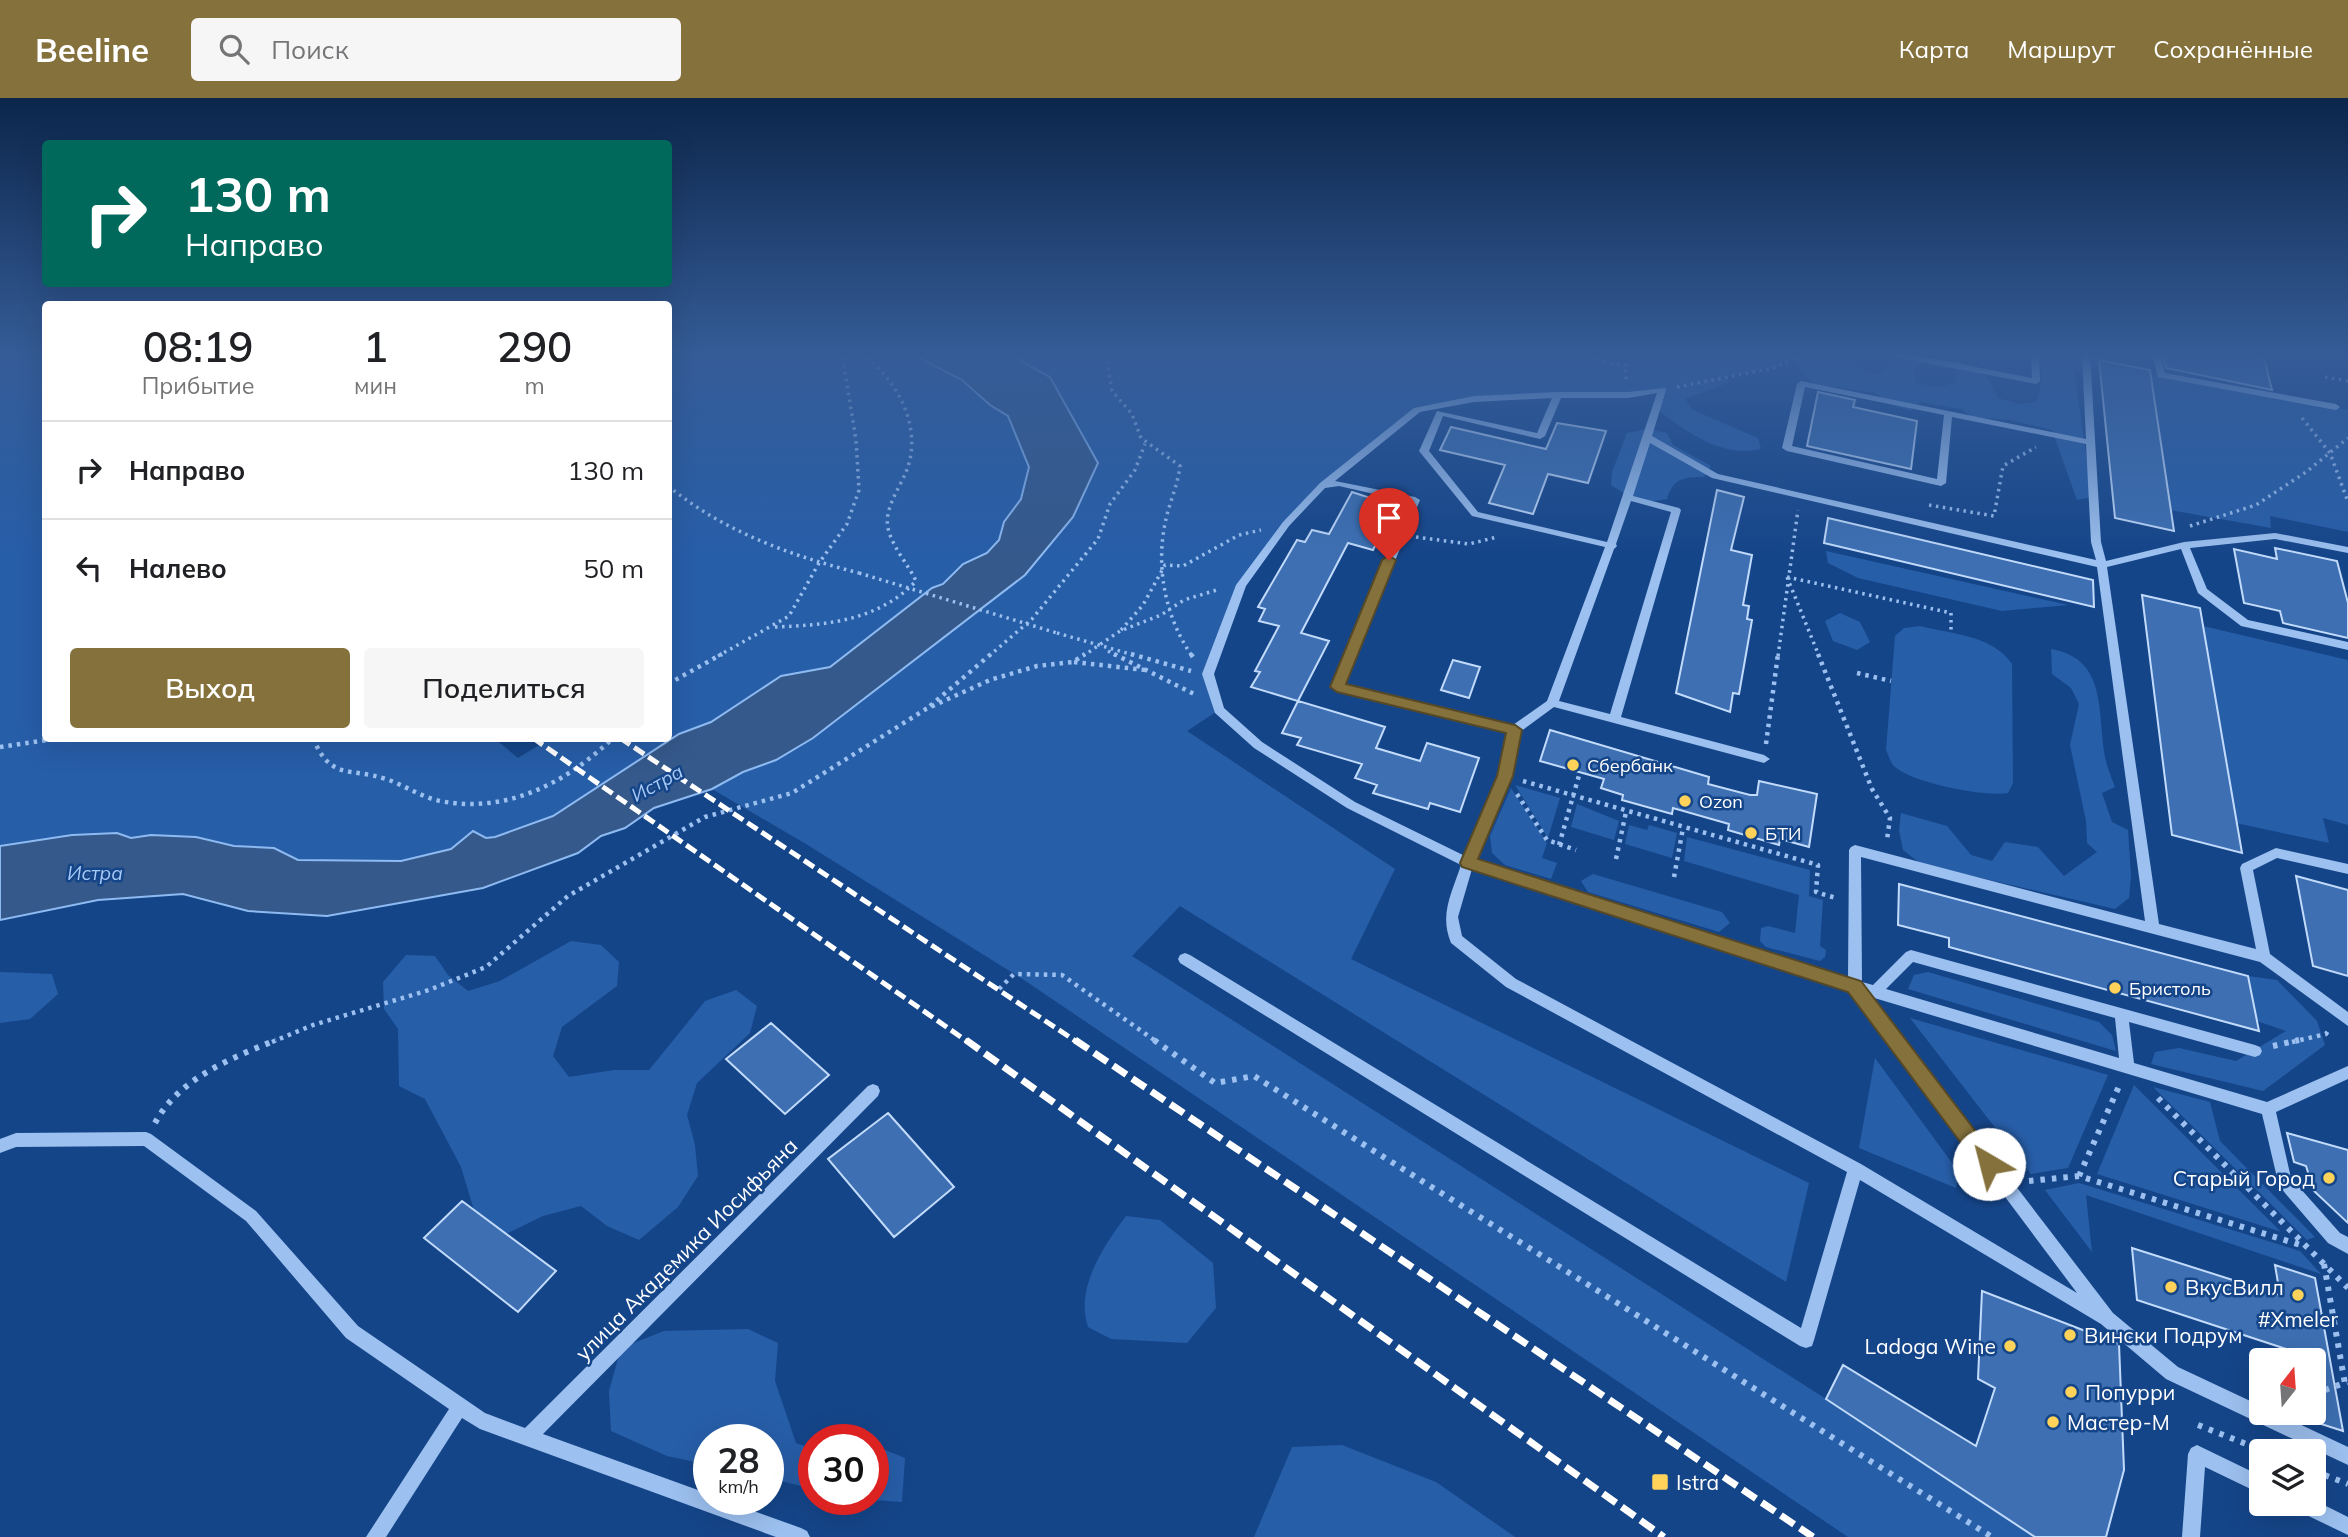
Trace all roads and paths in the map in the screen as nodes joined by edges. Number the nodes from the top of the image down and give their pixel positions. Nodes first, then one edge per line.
1 (853, 421) edge
2 (908, 421) edge
3 (1135, 421) edge
4 (1403, 421) edge
5 (1436, 421) edge
6 (1478, 421) edge
7 (1547, 421) edge
8 (1652, 421) edge
9 (1793, 421) edge
10 (1947, 421) edge
11 (1976, 421) edge
12 (2088, 421) edge
13 (2305, 421) edge
14 (2055, 436) junction
15 (1647, 438) junction
16 (2348, 438) edge
17 (2089, 442) junction
18 (1145, 444) junction
19 (2330, 453) junction
20 (1322, 486) junction
21 (672, 489) edge
22 (1375, 489) joint
23 (1800, 496) junction
24 (1630, 498) junction
25 (1415, 500) joint
26 (2348, 502) edge
27 (1882, 515) junction
28 (1286, 524) junction
29 (1535, 528) junction
30 (1399, 535) junction
31 (1612, 545) junction
32 (2183, 545) junction
33 (2348, 550) edge
34 (819, 563) junction
35 (1165, 565) junction
36 (2102, 565) junction
37 (1787, 577) junction
38 (1241, 584) junction
39 (1169, 609) junction
40 (772, 627) junction
41 (1120, 631) junction
42 (1951, 634) dead end
43 (1098, 646) junction
44 (2348, 646) edge
45 (1073, 662) junction
46 (1148, 670) junction
47 (1857, 673) dead end
48 (1208, 674) junction
49 (1891, 681) dead end
50 (672, 682) edge
51 (1552, 704) junction
52 (926, 709) junction
53 (1219, 710) junction
54 (1614, 720) junction
55 (1515, 730) junction
56 (42, 740) edge
57 (315, 742) edge
58 (609, 742) edge
59 (0, 747) edge
60 (1764, 759) joint
61 (1580, 772) dead end
62 (1505, 776) junction
63 (1573, 796) junction
64 (1626, 812) junction
65 (1890, 818) dead end
66 (1683, 828) junction
67 (1559, 845) junction
68 (1576, 850) dead end
69 (1616, 859) dead end
70 (1468, 863) junction
71 (2348, 869) edge
72 (1674, 877) dead end
73 (1815, 892) dead end
74 (2153, 928) junction
75 (2264, 957) junction
76 (1185, 960) dead end
77 (1854, 986) junction
78 (999, 989) dead end
79 (1875, 992) junction
80 (2121, 1013) junction
81 (2343, 1018) edge
82 (2255, 1051) joint
83 (2127, 1068) junction
84 (2348, 1072) edge
85 (873, 1091) dead end
86 (2156, 1096) dead end
87 (2268, 1109) junction
88 (146, 1139) junction
89 (0, 1146) edge
90 (1856, 1170) junction
91 (2079, 1176) junction
92 (2020, 1182) dead end
93 (2341, 1242) edge
94 (2308, 1247) junction
95 (2324, 1264) junction
96 (2348, 1288) edge
97 (2107, 1320) junction
98 (2347, 1383) edge
99 (2326, 1390) edge
100 (459, 1408) junction
101 (2198, 1425) dead end
102 (529, 1436) junction
103 (2249, 1445) edge
104 (2348, 1456) edge
105 (2326, 1476) edge
106 (2249, 1479) edge
107 (2348, 1484) edge
108 (2326, 1516) edge
109 (2348, 1527) edge
110 (375, 1537) edge
111 (801, 1537) edge
112 (1992, 1537) edge
113 (2191, 1537) edge

1 - 34 path
2 - 40 path
3 - 18 path
4 - 20 lane
5 - 29 street
6 - 7 street
8 - 15 street
9 - 10 street
11 - 14 street
12 - 17 street
13 - 19 path
14 - 17 street
14 - 27 path
15 - 23 street
15 - 24 street
16 - 19 path
17 - 36 street
18 - 35 path
18 - 52 path
19 - 26 path
19 - 32 path
20 - 22 street
20 - 28 street
21 - 34 path
22 - 25 lane
23 - 27 street
23 - 37 path
24 - 31 street
24 - 54 street
25 - 30 street
27 - 36 street
28 - 35 path
28 - 38 street
29 - 30 path
29 - 31 street
30 - 55 street
31 - 51 street
32 - 33 street
32 - 36 street
32 - 44 street
34 - 40 path
34 - 43 path, bridge
35 - 39 path
35 - 41 path
36 - 74 street
37 - 42 path
37 - 60 path
37 - 65 path
38 - 39 path
38 - 48 street
39 - 41 path
39 - 48 path
40 - 50 path
41 - 43 path
43 - 45 path
43 - 46 path
43 - 48 path
45 - 46 path
45 - 52 path
46 - 53 path
47 - 49 path
48 - 53 street
51 - 54 street
51 - 55 street
52 - 88 path
53 - 70 street
54 - 60 street
55 - 62 street
56 - 59 path
57 - 58 path
61 - 63 path
62 - 63 path
62 - 67 path
62 - 70 street
63 - 64 path
63 - 67 path
64 - 66 path
64 - 69 path
66 - 72 path
66 - 73 path
67 - 68 path
70 - 77 street
70 - 90 street
71 - 75 street
74 - 75 street
74 - 77 street
75 - 81 street
76 - 90 lane
77 - 79 street
77 - 97 street
78 - 112 path
79 - 80 street
79 - 83 street
80 - 82 street
80 - 83 street
81 - 82 path
83 - 87 street
83 - 91 path
84 - 87 street
85 - 102 street, улица Академика Иосифьяна
86 - 94 path
87 - 93 street
88 - 89 street
88 - 100 street
90 - 97 street
91 - 92 path
91 - 94 path
93 - 94 path
94 - 95 path
95 - 96 path
95 - 98 path
97 - 104 street
98 - 99 path
100 - 102 street
100 - 110 street
101 - 103 path
102 - 111 street
105 - 107 path
106 - 113 street
108 - 109 lane

